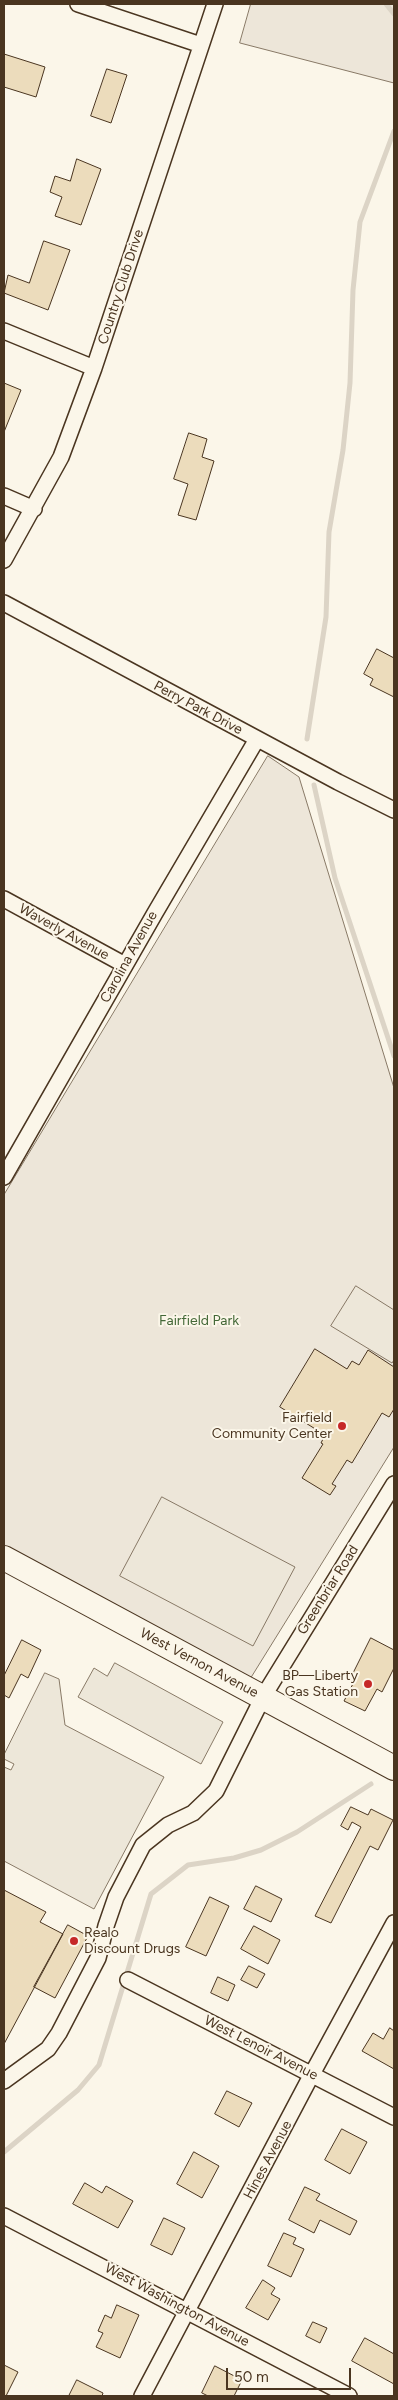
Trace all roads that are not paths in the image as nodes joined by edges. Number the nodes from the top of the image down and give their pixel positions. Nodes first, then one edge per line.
1 (78, 4) edge
2 (214, 4) edge
3 (201, 45) junction
4 (4, 331) edge
5 (94, 368) junction
6 (4, 496) edge
7 (34, 509) junction
8 (4, 560) edge
9 (4, 603) edge
10 (257, 739) junction
11 (394, 810) edge
12 (4, 899) edge
13 (125, 965) junction
14 (4, 1177) edge
15 (394, 1484) edge
16 (4, 1558) edge
17 (263, 1697) junction
18 (394, 1768) edge
19 (394, 1924) edge
20 (128, 1980) dead end
21 (312, 2074) junction
22 (4, 2081) edge
23 (394, 2117) edge
24 (4, 2216) edge
25 (188, 2310) junction
26 (142, 2396) edge
27 (349, 2396) edge

1 - 3 street
2 - 3 street, Country Club Drive
3 - 5 street, Country Club Drive
4 - 5 street
5 - 7 street, Country Club Drive
6 - 7 street
7 - 8 street, Country Club Drive
9 - 10 street, Perry Park Drive
10 - 11 street, Perry Park Drive
10 - 13 street, Carolina Avenue
12 - 13 street, Waverly Avenue
13 - 14 street, Carolina Avenue
15 - 17 street, Greenbriar Road
16 - 17 main road, West Vernon Avenue
17 - 18 main road, West Vernon Avenue
17 - 22 street, Greenbriar Road
19 - 21 street, Hines Avenue
20 - 21 street, West Lenoir Avenue
21 - 23 street, West Lenoir Avenue
21 - 25 street, Hines Avenue
24 - 25 street, West Washington Avenue
25 - 26 street, Hines Avenue
25 - 27 street, West Washington Avenue

